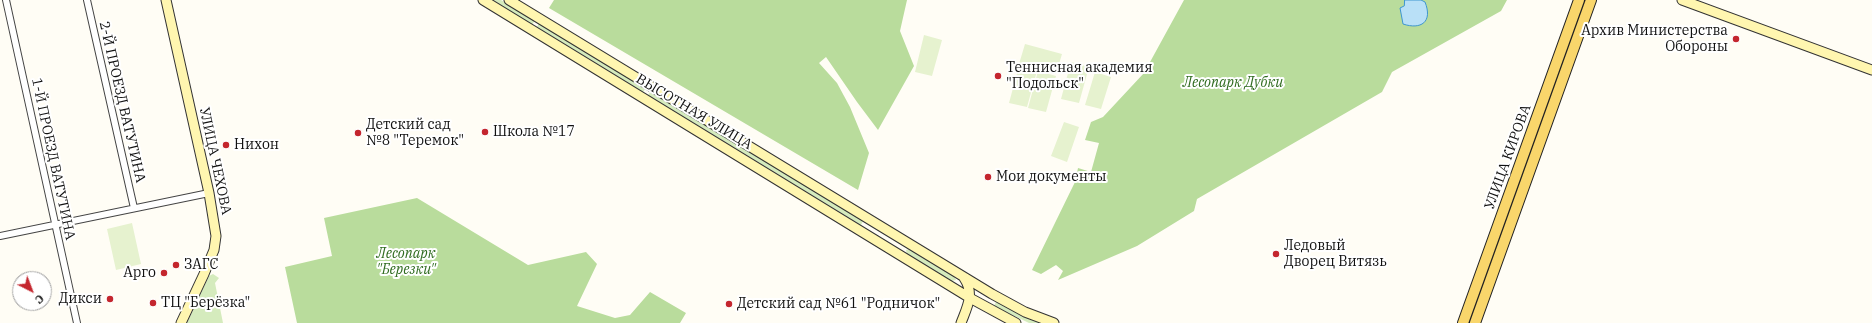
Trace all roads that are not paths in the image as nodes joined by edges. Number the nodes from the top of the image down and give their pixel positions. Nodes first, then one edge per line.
1 (6, 0) edge
2 (87, 0) edge
3 (166, 0) edge
4 (483, 0) edge
5 (510, 0) edge
6 (1579, 0) edge
7 (1591, 0) edge
8 (1682, 0) edge
9 (1872, 70) edge
10 (209, 193) junction
11 (134, 208) junction
12 (56, 224) junction
13 (0, 236) edge
14 (897, 236) junction
15 (890, 248) junction
16 (964, 277) junction
17 (992, 294) junction
18 (970, 298) junction
19 (77, 323) edge
20 (181, 323) edge
21 (961, 323) edge
22 (1016, 323) edge
23 (1054, 323) edge
24 (1464, 323) edge
25 (1475, 323) edge

1 - 12 street, 1-Й ПРОЕЗД ВАТУТИНА
2 - 11 street, 2-Й ПРОЕЗД ВАТУТИНА
3 - 10 street, УЛИЦА ЧЕХОВА
4 - 15 street, ВЫСОТНАЯ УЛИЦА
5 - 14 street, ВЫСОТНАЯ УЛИЦА
6 - 24 main road, УЛИЦА КИРОВА
7 - 25 main road, УЛИЦА КИРОВА
8 - 9 street
10 - 11 street
10 - 20 street, УЛИЦА ЧЕХОВА
11 - 12 street
12 - 13 street
12 - 19 street, 1-Й ПРОЕЗД ВАТУТИНА
14 - 15 street
14 - 16 street, ВЫСОТНАЯ УЛИЦА
15 - 18 street, ВЫСОТНАЯ УЛИЦА
16 - 17 street, ВЫСОТНАЯ УЛИЦА
16 - 18 street
17 - 18 street
17 - 23 street, ВЫСОТНАЯ УЛИЦА
18 - 21 street
18 - 22 street, ВЫСОТНАЯ УЛИЦА

